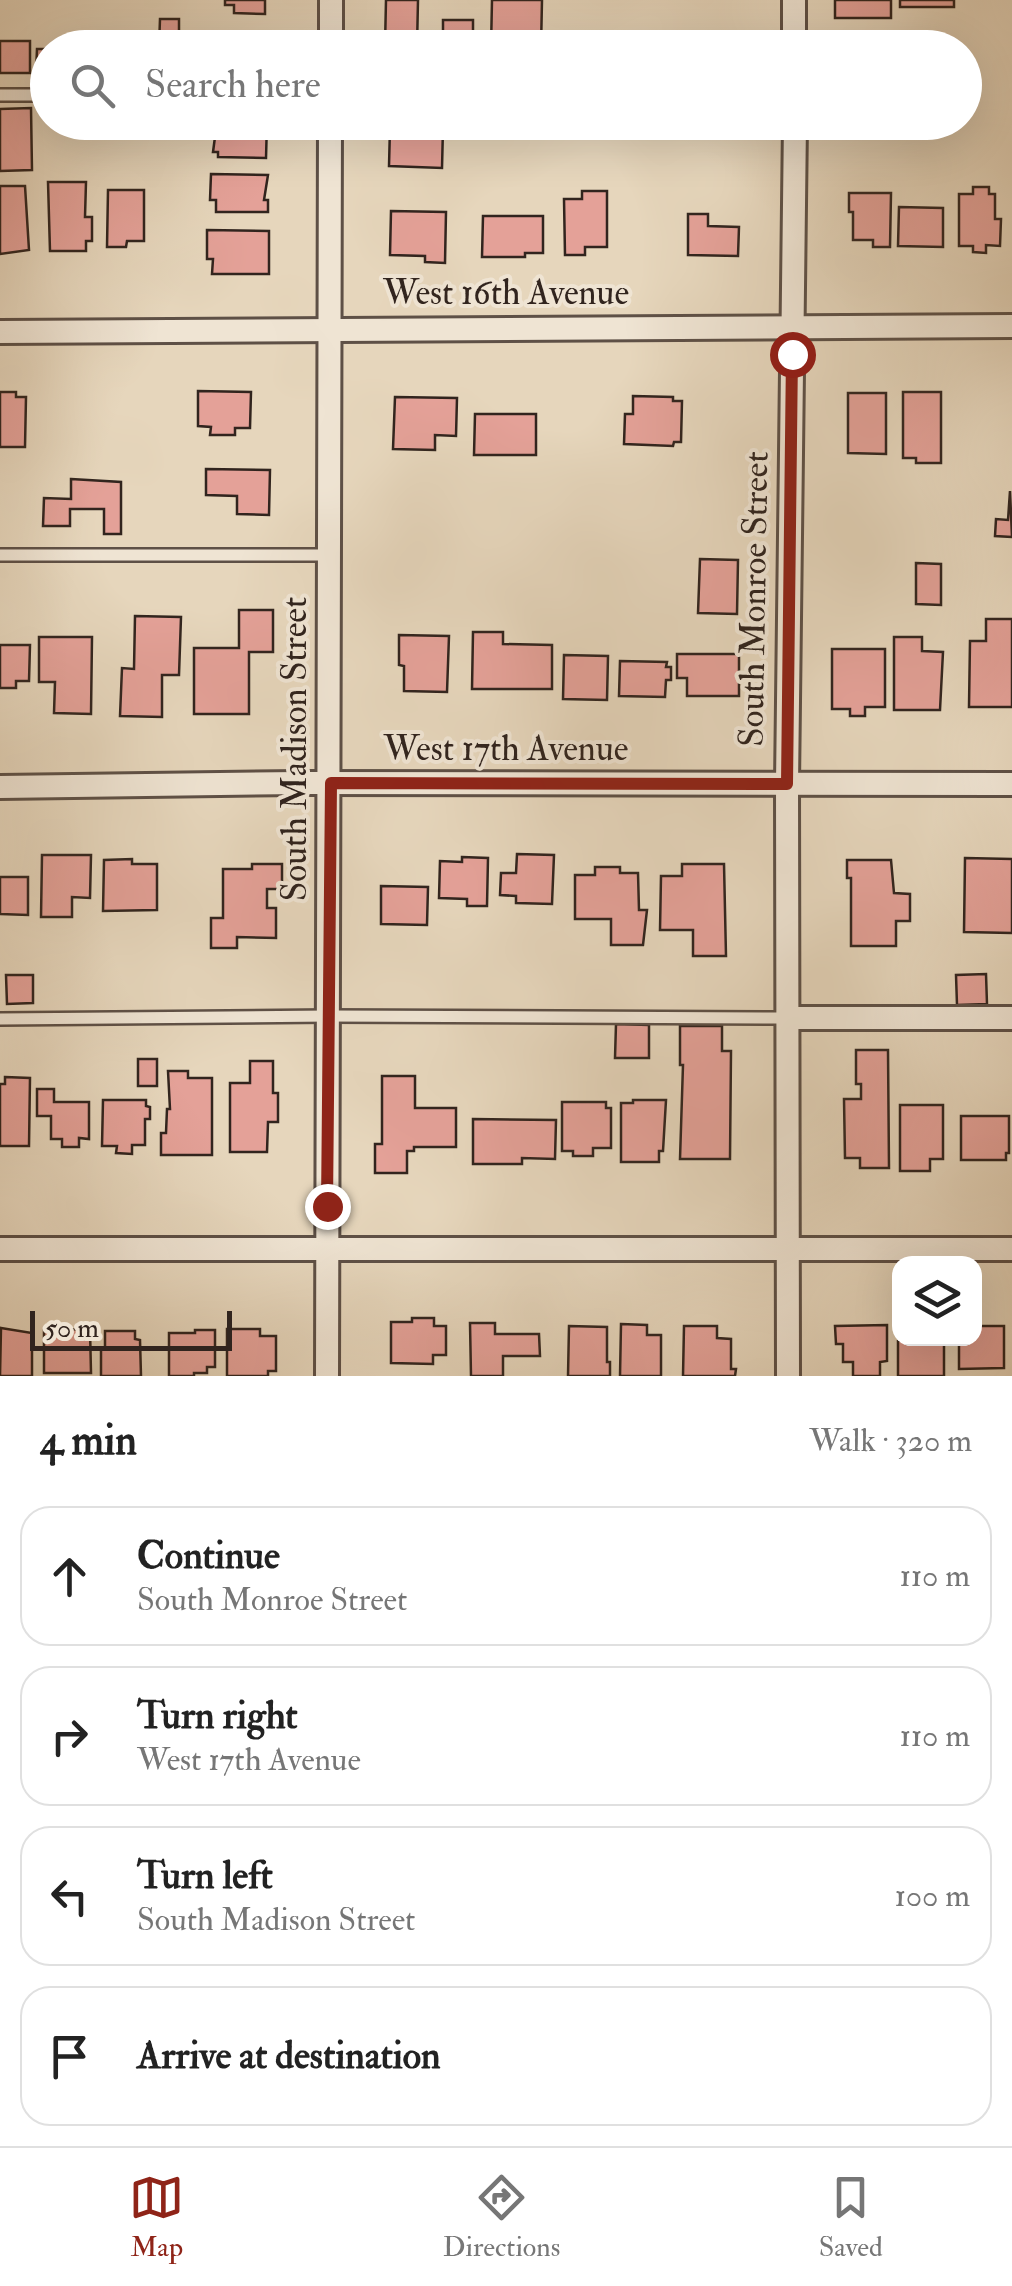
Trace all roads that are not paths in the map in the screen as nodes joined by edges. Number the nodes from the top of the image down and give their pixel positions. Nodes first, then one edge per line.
1 (331, 0) edge
2 (794, 0) edge
3 (330, 30) edge
4 (794, 30) edge
5 (0, 95) edge
6 (30, 95) edge
7 (330, 140) edge
8 (794, 140) edge
9 (792, 326) junction
10 (1012, 326) edge
11 (329, 330) junction
12 (0, 332) edge
13 (0, 556) edge
14 (330, 556) junction
15 (331, 783) junction
16 (787, 784) junction
17 (1012, 784) edge
18 (0, 787) edge
19 (328, 1016) junction
20 (787, 1018) junction
21 (1012, 1018) edge
22 (0, 1019) edge
23 (326, 1248) junction
24 (0, 1249) edge
25 (1012, 1249) edge
26 (787, 1250) junction
27 (327, 1376) edge
28 (788, 1376) edge

1 - 3 street
2 - 4 street
5 - 6 lane
7 - 11 street, South Madison Street
8 - 9 street, South Monroe Street
9 - 10 street, West 16th Avenue
9 - 11 street, West 16th Avenue
9 - 16 street, South Monroe Street
11 - 12 street, West 16th Avenue
11 - 14 street, South Madison Street
13 - 14 lane
14 - 15 street, South Madison Street
15 - 16 street, West 17th Avenue
15 - 18 street, West 17th Avenue
15 - 19 street, South Madison Street
16 - 17 street, West 17th Avenue
16 - 20 street, South Monroe Street
19 - 20 lane
19 - 22 lane
19 - 23 street, South Madison Street
20 - 21 street
20 - 26 street, South Monroe Street
23 - 24 street
23 - 26 street
23 - 27 street, South Madison Street
25 - 26 street
26 - 28 street, South Monroe Street

